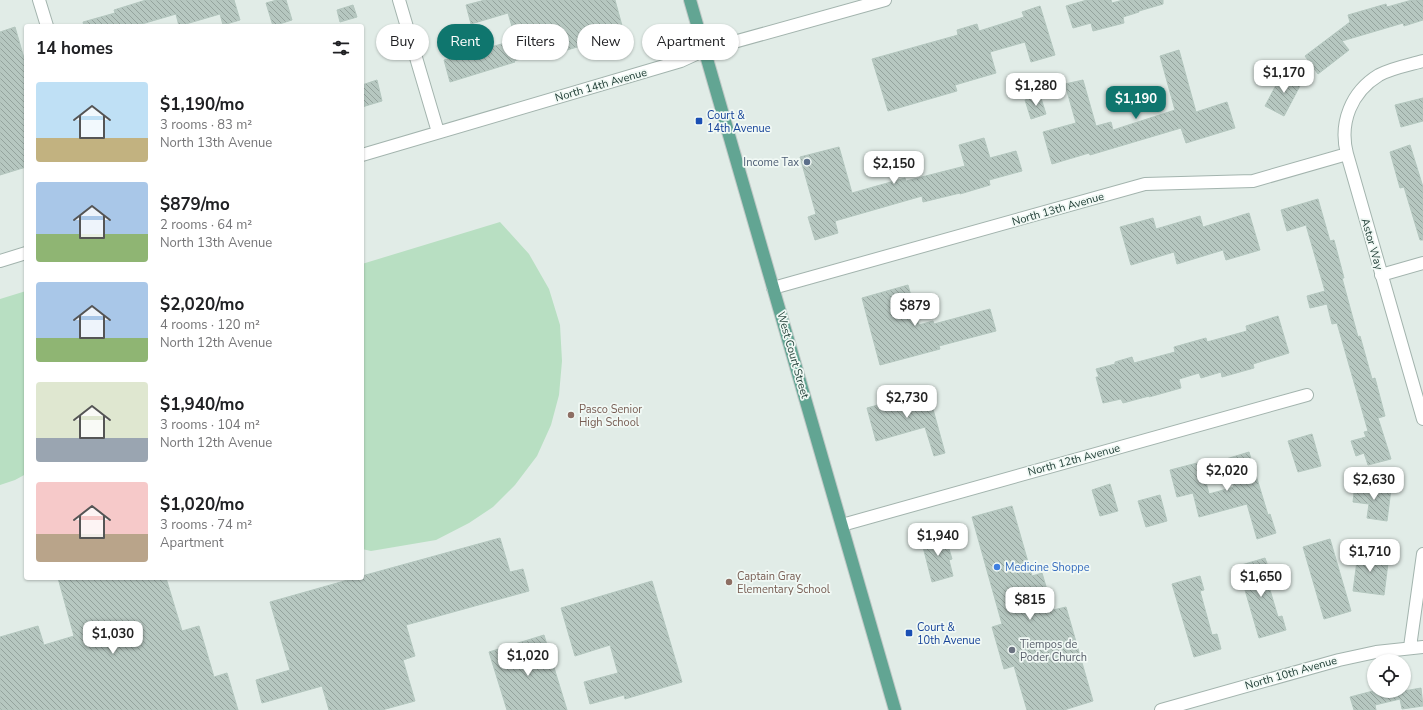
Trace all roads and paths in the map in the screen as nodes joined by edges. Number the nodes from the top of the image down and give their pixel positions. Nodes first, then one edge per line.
1 (39, 0) edge
2 (399, 0) edge
3 (690, 0) edge
4 (885, 0) edge
5 (46, 24) edge
6 (697, 24) edge
7 (739, 41) edge
8 (684, 60) edge
9 (708, 60) edge
10 (1423, 61) edge
11 (438, 132) junction
12 (364, 154) edge
13 (1347, 154) junction
14 (24, 254) edge
15 (0, 261) edge
16 (1423, 263) edge
17 (1381, 275) junction
18 (773, 288) junction
19 (1307, 395) dead end
20 (1423, 419) edge
21 (842, 525) junction
22 (1423, 554) edge
23 (1423, 647) edge
24 (1410, 648) junction
25 (895, 710) edge
26 (1161, 710) edge

1 - 5 street
2 - 11 street
3 - 6 main road, West Court Street
4 - 7 street, North 14th Avenue
8 - 11 street, North 14th Avenue
9 - 18 main road, West Court Street
10 - 13 street, Astor Way
11 - 12 street, North 14th Avenue
13 - 17 street, Astor Way
13 - 18 street, North 13th Avenue
14 - 15 street
16 - 17 street
17 - 20 street, Astor Way
18 - 21 main road, West Court Street
19 - 21 street, North 12th Avenue
21 - 25 main road, West Court Street
22 - 24 street
23 - 24 street, North 10th Avenue
24 - 26 street, North 10th Avenue

